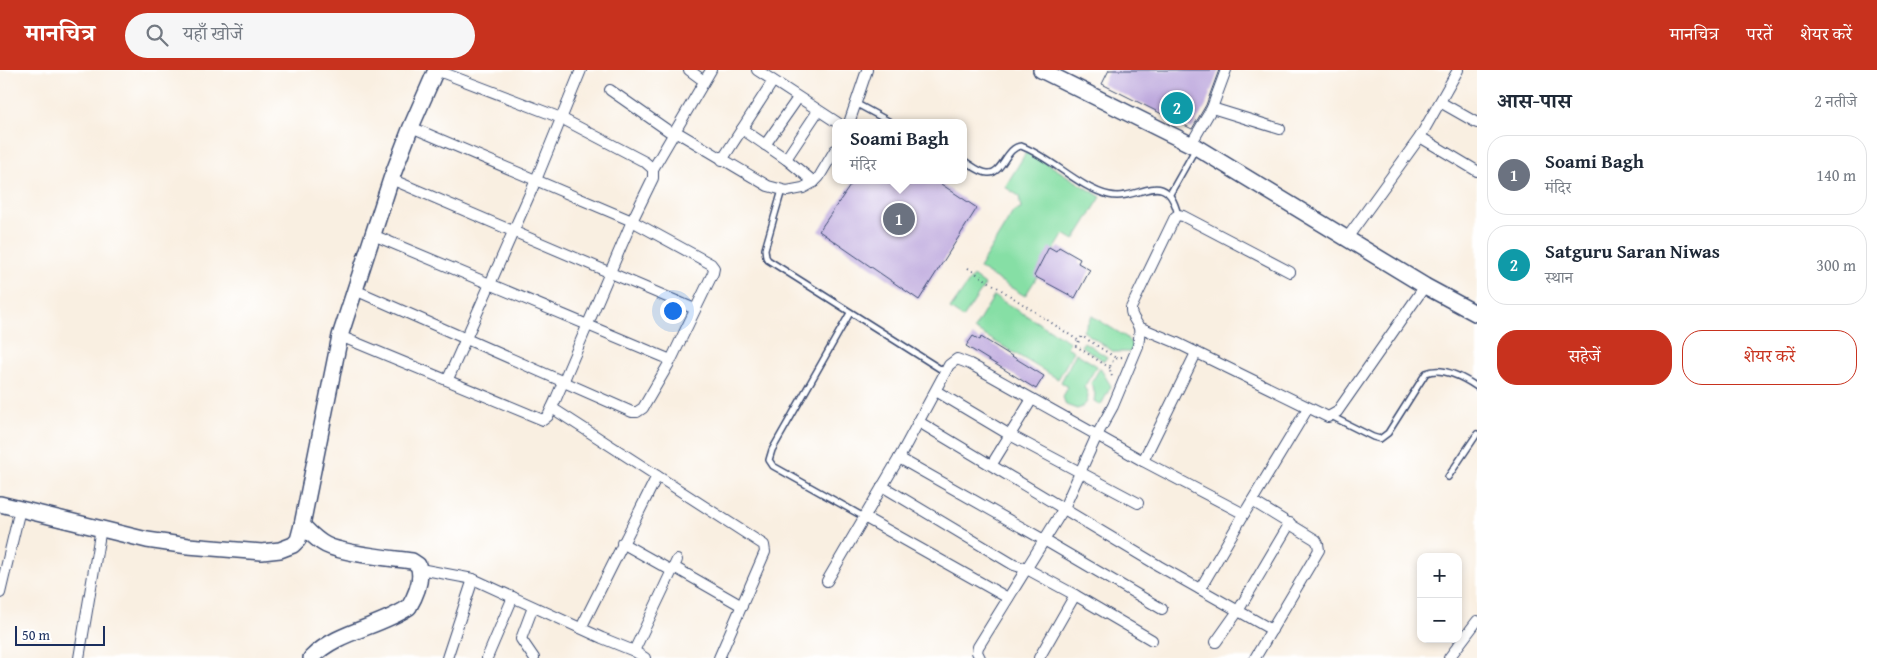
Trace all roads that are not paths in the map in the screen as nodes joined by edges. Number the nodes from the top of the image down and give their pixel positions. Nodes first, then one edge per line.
1 (436, 70) edge
2 (582, 70) edge
3 (689, 70) edge
4 (710, 70) edge
5 (757, 70) edge
6 (868, 70) edge
7 (1042, 70) edge
8 (1226, 70) edge
9 (1458, 70) edge
10 (704, 81) junction
11 (773, 81) junction
12 (610, 90) dead end
13 (798, 98) junction
14 (1440, 102) junction
15 (857, 104) junction
16 (1212, 108) junction
17 (818, 111) junction
18 (561, 118) junction
19 (832, 119) edge
20 (851, 119) edge
21 (885, 119) edge
22 (1477, 123) edge
23 (411, 126) junction
24 (742, 129) junction
25 (1280, 129) dead end
26 (674, 132) junction
27 (1420, 137) junction
28 (765, 144) junction
29 (1194, 145) junction
30 (832, 155) edge
31 (786, 159) junction
32 (722, 160) junction
33 (967, 162) edge
34 (653, 169) junction
35 (1477, 171) edge
36 (391, 179) junction
37 (536, 180) junction
38 (814, 182) junction
39 (782, 190) junction
40 (1170, 194) junction
41 (1178, 215) junction
42 (632, 221) junction
43 (512, 231) junction
44 (373, 235) junction
45 (1347, 238) junction
46 (1290, 272) dead end
47 (611, 273) junction
48 (489, 284) junction
49 (1425, 286) junction
50 (355, 290) junction
51 (695, 309) junction
52 (850, 313) junction
53 (1477, 314) edge
54 (587, 324) junction
55 (1139, 327) junction
56 (340, 336) junction
57 (465, 339) junction
58 (1196, 353) junction
59 (671, 360) junction
60 (945, 373) junction
61 (448, 380) junction
62 (563, 381) junction
63 (1477, 387) edge
64 (936, 391) junction
65 (1032, 399) junction
66 (552, 408) junction
67 (1308, 408) junction
68 (1331, 416) junction
69 (919, 422) junction
70 (1010, 434) junction
71 (1477, 434) edge
72 (1097, 435) junction
73 (899, 458) junction
74 (1143, 461) junction
75 (992, 464) junction
76 (1080, 472) junction
77 (657, 476) junction
78 (1448, 477) dead end
79 (882, 486) junction
80 (1252, 501) junction
81 (1138, 503) dead end
82 (0, 504) edge
83 (1064, 508) junction
84 (20, 509) junction
85 (1244, 514) junction
86 (864, 517) junction
87 (1290, 523) junction
88 (302, 525) junction
89 (101, 528) junction
90 (1044, 540) junction
91 (622, 543) junction
92 (675, 566) junction
93 (1027, 569) junction
94 (420, 570) junction
95 (473, 579) junction
96 (827, 581) dead end
97 (1200, 589) junction
98 (0, 593) edge
99 (1075, 596) junction
100 (513, 597) junction
101 (1008, 598) junction
102 (742, 606) junction
103 (533, 607) junction
104 (1162, 609) dead end
105 (1238, 611) junction
106 (1477, 621) edge
107 (581, 628) junction
108 (1272, 630) junction
109 (1152, 640) dead end
110 (1216, 642) dead end
111 (634, 651) junction
112 (79, 658) edge
113 (310, 658) edge
114 (447, 658) edge
115 (487, 658) edge
116 (534, 658) edge
117 (645, 658) edge
118 (719, 658) edge
119 (980, 658) edge
120 (1039, 658) edge
121 (1255, 658) edge
122 (1449, 658) edge

1 - 18 street
1 - 23 street
2 - 18 street
3 - 10 street
4 - 10 street
5 - 11 street
6 - 15 street
7 - 29 street
8 - 16 street
9 - 14 street
10 - 26 street
11 - 13 street
11 - 24 street
12 - 26 street
13 - 17 street
13 - 28 street
14 - 22 street
14 - 27 street
15 - 20 street
15 - 21 lane
16 - 25 street
16 - 29 street
17 - 19 street
17 - 31 street
18 - 34 street
18 - 37 street
23 - 36 street
23 - 37 street
24 - 28 street
24 - 32 street
26 - 32 street
26 - 34 street
27 - 35 street
27 - 45 street
28 - 31 street
29 - 40 lane
29 - 45 street
30 - 38 street
31 - 38 street
32 - 39 street
33 - 40 lane
34 - 42 street
36 - 43 street
36 - 44 street
37 - 42 street
37 - 43 street
38 - 39 street
39 - 52 lane
40 - 41 lane
41 - 46 street
41 - 55 street
42 - 47 street
42 - 51 street
43 - 47 street
43 - 48 street
44 - 48 street
44 - 50 street
45 - 49 street
47 - 51 street
47 - 54 street
48 - 54 street
48 - 57 street
49 - 53 street
49 - 68 street
50 - 56 street
50 - 57 street
51 - 59 street
52 - 60 lane
52 - 86 lane
54 - 59 street
54 - 62 street
55 - 58 street
55 - 72 street
56 - 61 street
56 - 88 street
57 - 61 street
57 - 62 street
58 - 67 street
58 - 74 street
59 - 62 street
60 - 64 street
60 - 65 street
61 - 66 street
62 - 66 street
63 - 68 lane
64 - 69 street
64 - 70 street
65 - 70 street
65 - 72 street
66 - 77 street
67 - 68 street
67 - 80 street
69 - 73 street
69 - 75 street
70 - 75 street
70 - 76 street
71 - 78 lane
72 - 74 street
72 - 76 street
73 - 79 street
73 - 90 street
74 - 85 street
75 - 83 street
76 - 81 street
76 - 83 street
77 - 91 street
77 - 102 street
79 - 86 street
79 - 93 street
80 - 85 street
80 - 87 street
82 - 84 street
83 - 90 street
83 - 97 street
84 - 89 street
84 - 98 street
85 - 97 street
86 - 96 street
86 - 101 street
87 - 105 street
87 - 108 street
88 - 89 street
88 - 94 street
89 - 112 street
90 - 93 street
90 - 104 street
91 - 92 street
91 - 107 street
92 - 102 street
92 - 111 street
93 - 99 street
93 - 101 street
94 - 95 street
94 - 113 street
95 - 100 street
95 - 114 street
97 - 105 street
99 - 109 street
99 - 120 street
100 - 103 street
100 - 115 street
101 - 119 street
102 - 118 street
103 - 107 street
103 - 116 street
105 - 108 street
105 - 110 street
106 - 122 street
107 - 111 street
108 - 121 street
111 - 117 street

